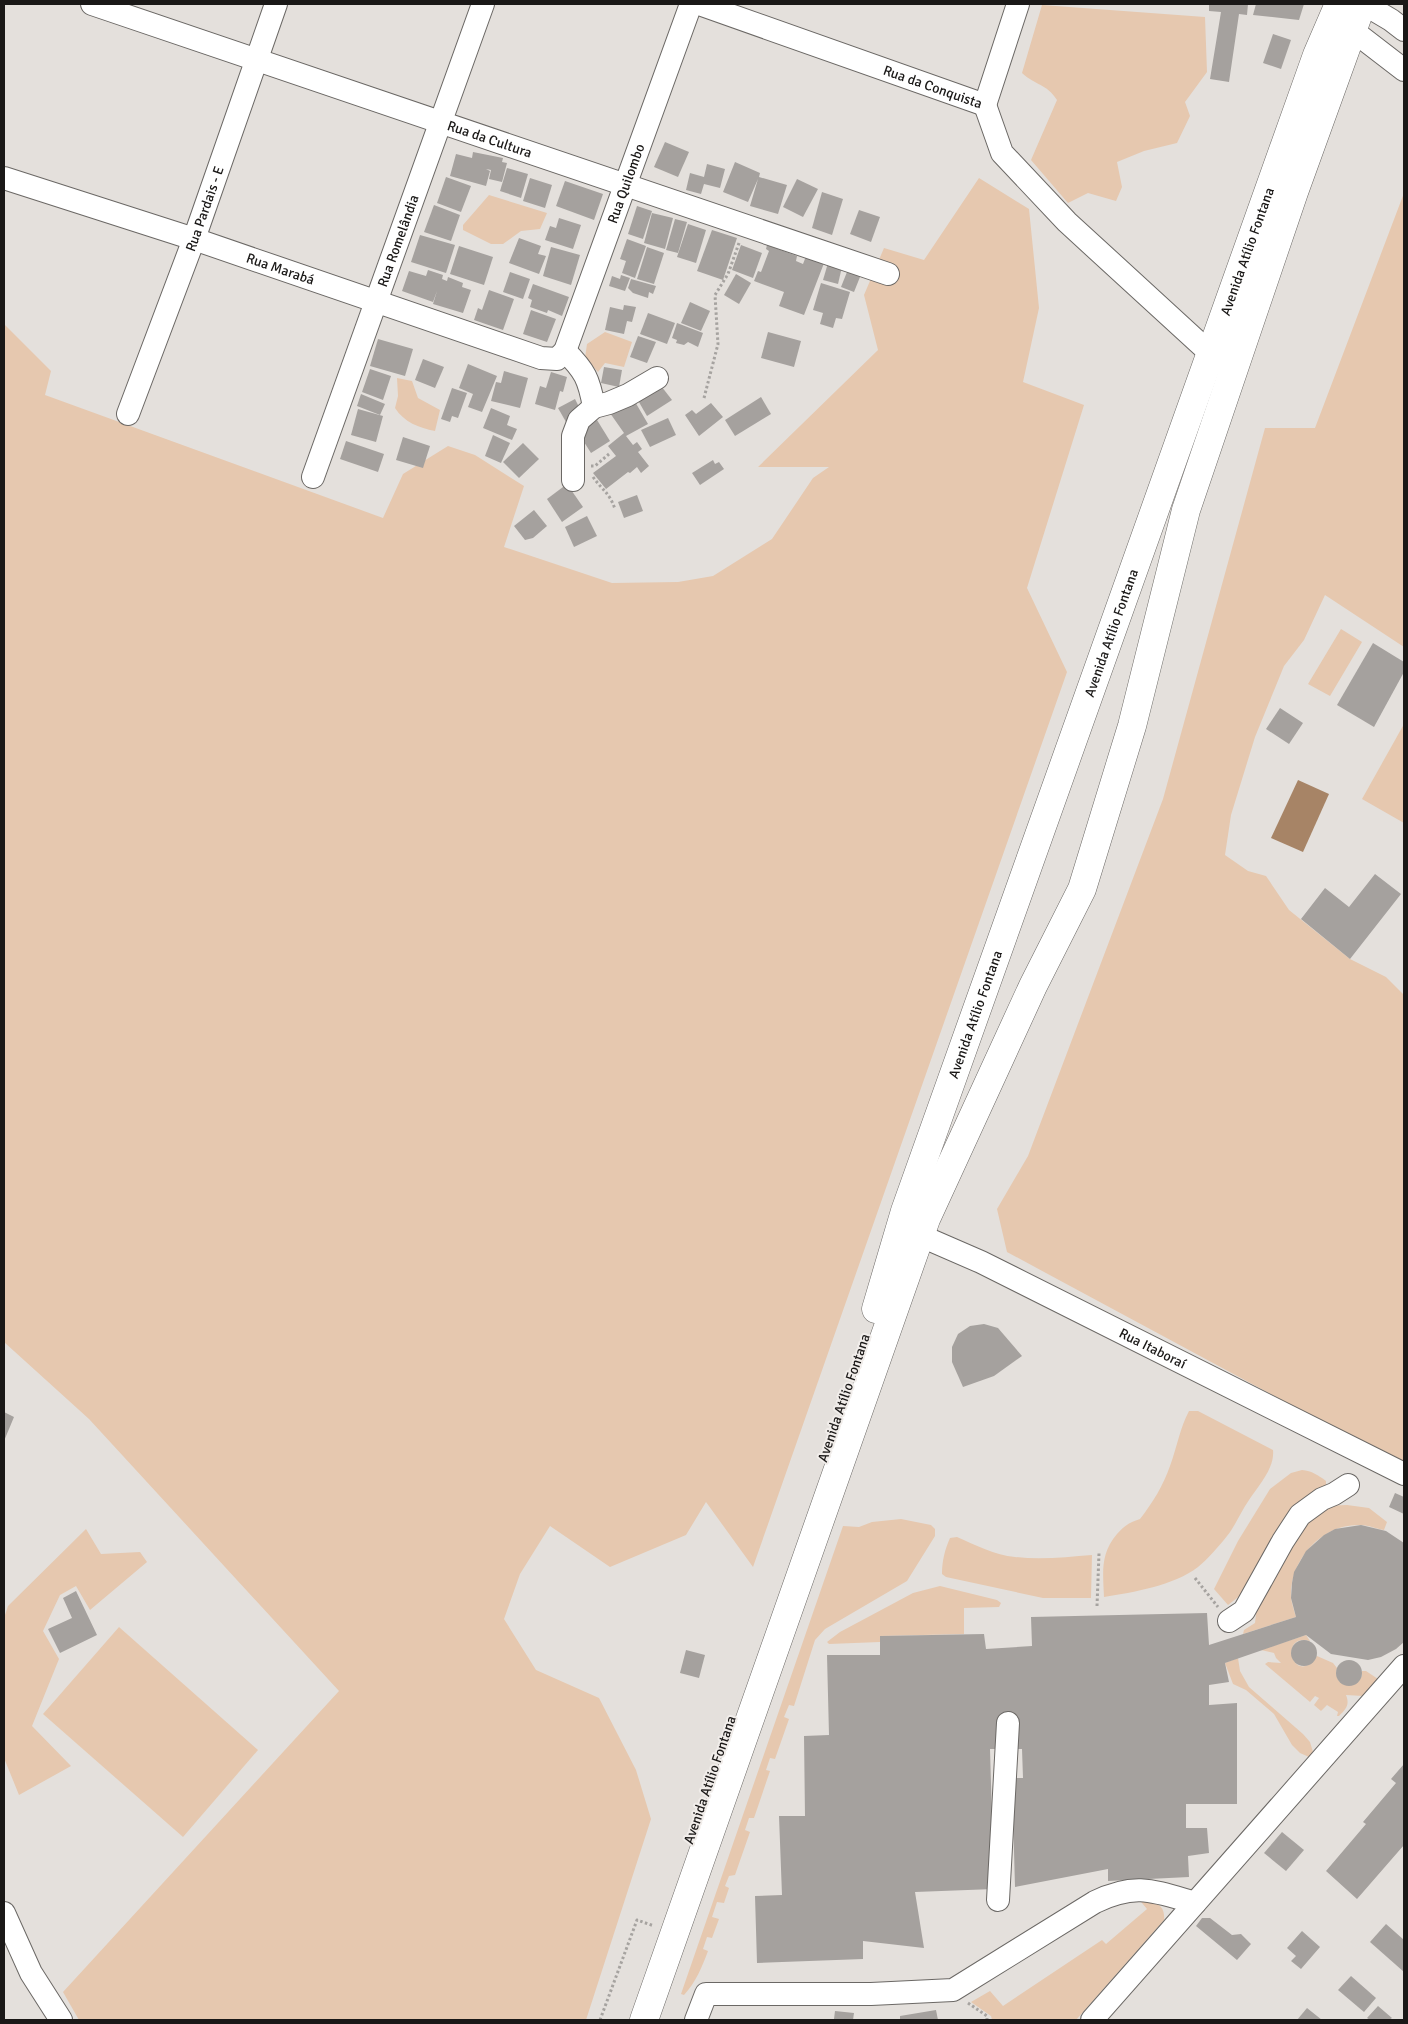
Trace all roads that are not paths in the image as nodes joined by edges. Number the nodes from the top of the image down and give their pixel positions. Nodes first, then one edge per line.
1 (92, 4) edge
2 (276, 4) edge
3 (483, 4) edge
4 (691, 4) edge
5 (699, 4) edge
6 (1018, 4) edge
7 (1363, 4) edge
8 (120, 8) edge
9 (1341, 22) edge
10 (1398, 25) edge
11 (1380, 51) junction
12 (256, 60) junction
13 (1402, 64) edge
14 (985, 105) junction
15 (440, 122) junction
16 (4, 178) edge
17 (624, 185) junction
18 (194, 239) junction
19 (888, 274) dead end
20 (375, 300) junction
21 (1211, 354) junction
22 (561, 355) junction
23 (657, 378) dead end
24 (594, 406) junction
25 (128, 414) dead end
26 (580, 473) road end
27 (313, 477) dead end
28 (910, 1231) junction
29 (1404, 1474) edge
30 (1348, 1485) dead end
31 (1229, 1621) road end
32 (1404, 1666) edge
33 (1008, 1723) dead end
34 (998, 1900) dead end
35 (1195, 1903) junction
36 (4, 1913) edge
37 (61, 2020) edge
38 (624, 2020) edge
39 (644, 2020) edge
40 (696, 2020) edge
41 (1092, 2020) edge

1 - 8 street, Rua da Cultura
2 - 12 street, Rua Pardais - E
3 - 15 street, Rua Romelândia
4 - 17 street, Rua Quilombo
5 - 14 street, Rua da Conquista
6 - 14 street
7 - 9 main road
7 - 10 street
8 - 12 street, Rua da Cultura
9 - 11 street
9 - 21 main road, Avenida Atílio Fontana
9 - 28 main road, Avenida Atílio Fontana
10 - 11 street
11 - 13 street
12 - 15 street, Rua da Cultura
12 - 18 street, Rua Pardais - E
14 - 21 street, Rua da Conquista
15 - 17 street, Rua da Cultura
15 - 20 street, Rua Romelândia
16 - 18 street, Rua Marabá
17 - 19 street, Rua da Cultura
17 - 22 street, Rua Quilombo
18 - 20 street, Rua Marabá
18 - 25 street, Rua Pardais - E
20 - 22 street, Rua Marabá
20 - 27 street, Rua Romelândia
21 - 28 main road, Avenida Atílio Fontana
22 - 24 street
23 - 24 street
24 - 26 street
28 - 29 street, Rua Itaboraí
28 - 38 main road, Avenida Atílio Fontana
28 - 39 main road, Avenida Atílio Fontana
30 - 31 street
32 - 35 street
33 - 34 street
35 - 40 street
35 - 41 street
36 - 37 street

